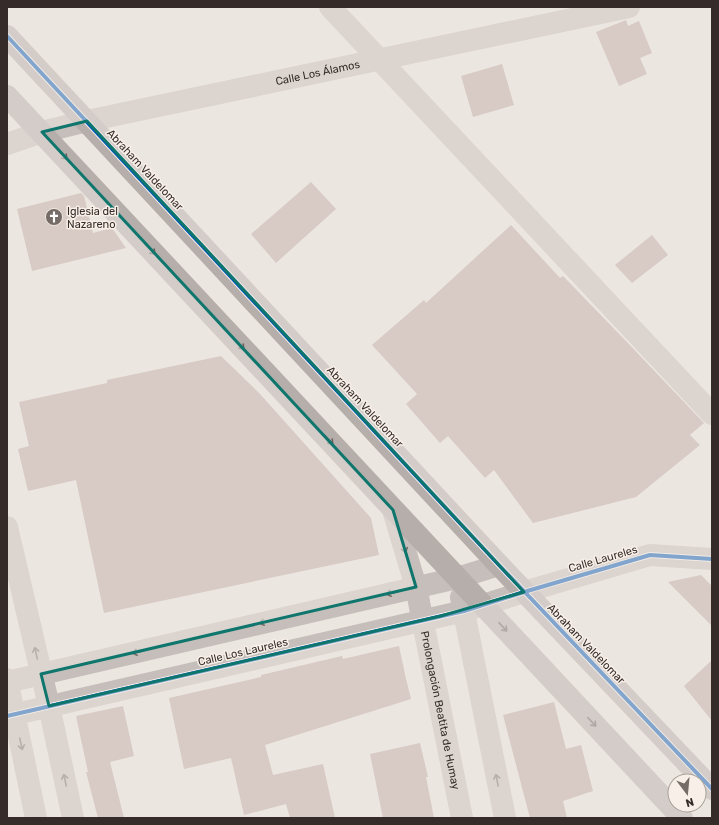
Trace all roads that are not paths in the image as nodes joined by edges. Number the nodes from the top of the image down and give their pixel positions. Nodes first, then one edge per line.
1 (330, 7) edge
2 (629, 7) edge
3 (7, 36) edge
4 (380, 60) junction
5 (7, 96) edge
6 (87, 122) junction
7 (42, 132) junction
8 (7, 144) edge
9 (712, 414) edge
10 (394, 510) junction
11 (7, 527) edge
12 (712, 559) edge
13 (499, 565) junction
14 (457, 578) junction
15 (416, 587) junction
16 (524, 592) junction
17 (474, 608) junction
18 (423, 620) junction
19 (41, 674) junction
20 (7, 681) edge
21 (49, 706) junction
22 (11, 715) edge
23 (712, 789) edge
24 (36, 818) edge
25 (72, 818) edge
26 (462, 818) edge
27 (505, 818) edge
28 (682, 818) edge

1 - 4 street
2 - 4 street, Calle Los Álamos
3 - 6 main road, Abraham Valdelomar
4 - 6 street, Calle Los Álamos
4 - 9 street
5 - 7 main road
6 - 7 street, Calle Los Álamos
6 - 13 main road, Abraham Valdelomar
7 - 8 street, Calle Los Álamos
7 -> 10 main road
10 - 14 main road
10 -> 15 street, Prolongación Beatita de Humay
19 -> 11 street
12 - 16 street, Calle Laureles
13 - 14 street
13 - 16 main road, Abraham Valdelomar
14 - 15 street
14 - 17 main road
15 - 18 street, Prolongación Beatita de Humay
15 -> 19 street
16 - 17 street, Calle Laureles
16 - 23 main road, Abraham Valdelomar
17 - 18 street, Calle Los Laureles
27 -> 17 street
17 -> 28 main road
18 - 21 street, Calle Los Laureles
18 - 26 street, Prolongación Beatita de Humay
19 - 20 street
19 - 21 street
20 - 22 street
21 - 22 street, Calle Los Laureles
25 -> 21 street
22 -> 24 street

